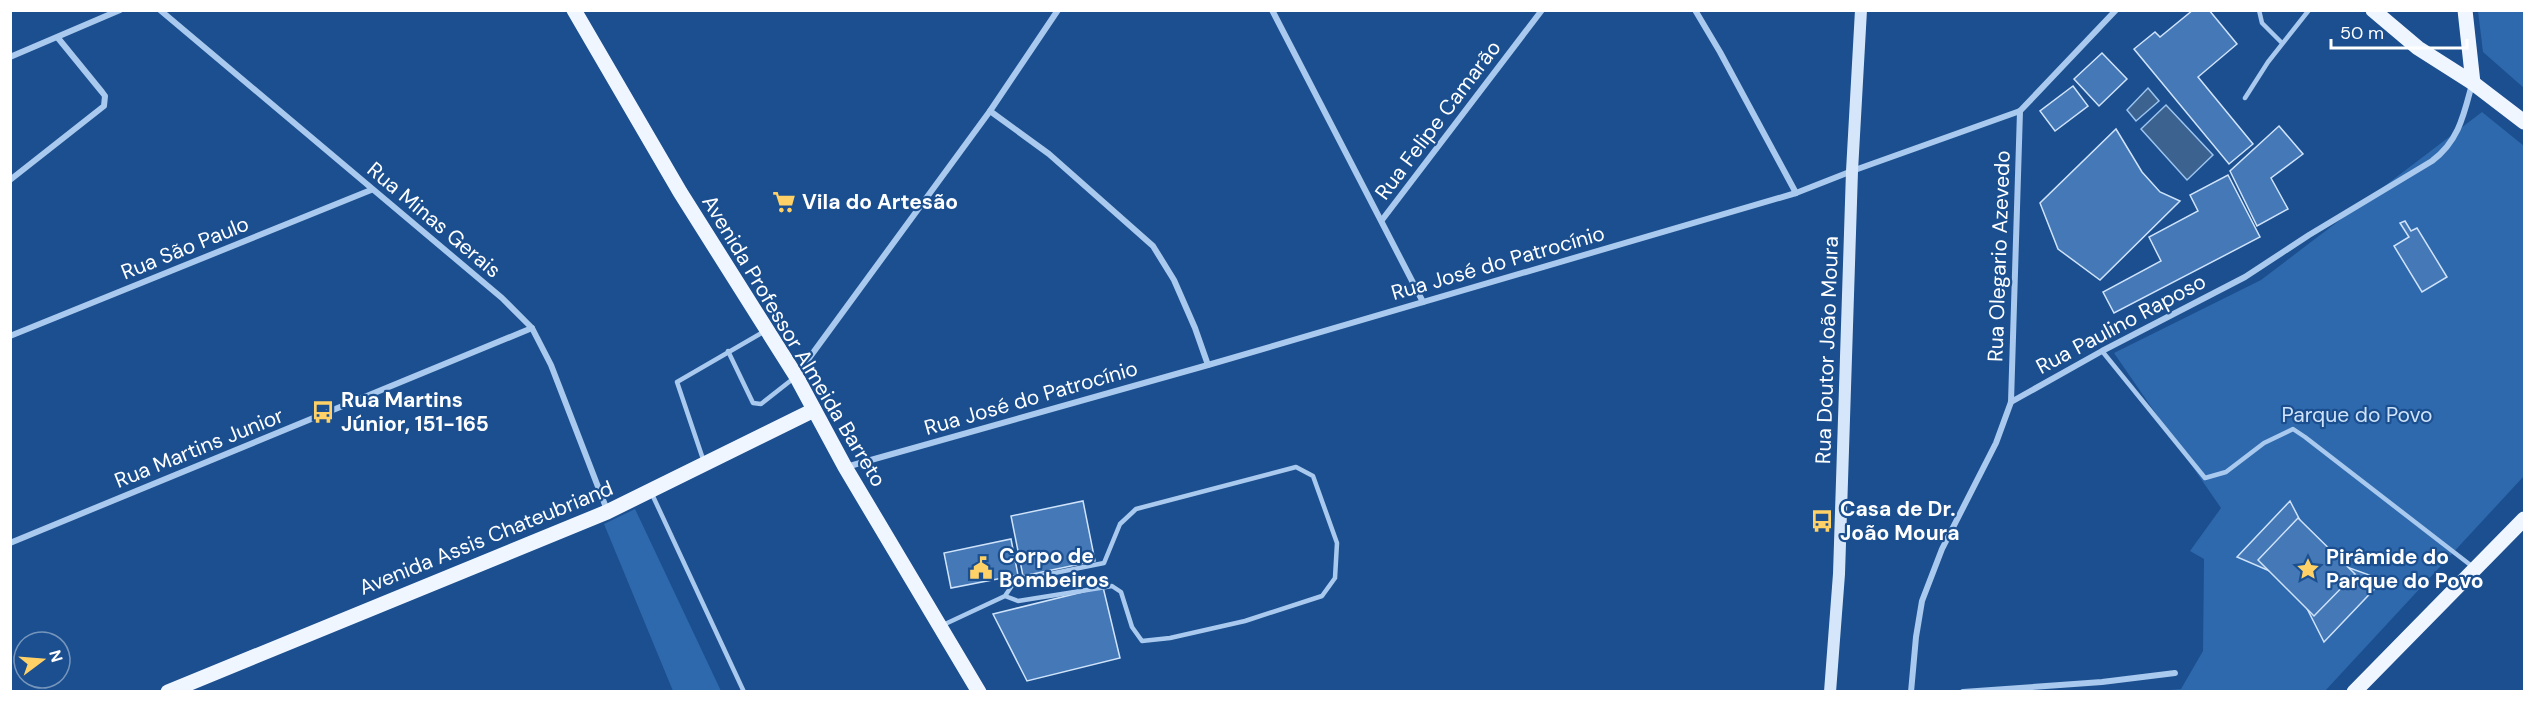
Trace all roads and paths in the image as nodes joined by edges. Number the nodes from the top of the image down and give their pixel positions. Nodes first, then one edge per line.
1 (120, 10) edge
2 (160, 10) edge
3 (574, 10) edge
4 (1058, 10) edge
5 (1272, 10) edge
6 (1542, 10) edge
7 (1695, 10) edge
8 (1861, 10) edge
9 (2116, 10) edge
10 (2259, 10) edge
11 (2309, 10) edge
12 (2373, 10) edge
13 (2465, 10) edge
14 (58, 38) junction
15 (2282, 43) junction
16 (10, 57) edge
17 (2473, 83) junction
18 (2245, 98) dead end
19 (990, 111) junction
20 (2020, 111) junction
21 (2524, 122) edge
22 (1852, 171) junction
23 (10, 180) edge
24 (371, 190) junction
25 (1796, 193) junction
26 (1382, 220) junction
27 (1423, 302) junction
28 (532, 328) junction
29 (767, 330) junction
30 (10, 336) edge
31 (728, 351) junction
32 (2102, 351) junction
33 (1208, 366) junction
34 (796, 376) junction
35 (2011, 402) junction
36 (814, 410) junction
37 (705, 465) junction
38 (845, 467) junction
39 (651, 492) junction
40 (607, 512) junction
41 (2524, 519) edge
42 (10, 543) edge
43 (2475, 569) junction
44 (1005, 596) junction
45 (940, 626) junction
46 (2175, 673) dead end
47 (168, 692) edge
48 (744, 692) edge
49 (979, 692) edge
50 (1830, 692) edge
51 (1911, 692) edge
52 (1963, 692) edge
53 (2354, 692) edge

1 - 14 street
2 - 24 street, Rua Minas Gerais
3 - 29 main road, Avenida Professor Almeida Barreto
4 - 19 street
5 - 26 street
6 - 26 street, Rua Felipe Camarão
7 - 25 street
8 - 22 main road, Rua Doutor João Moura
9 - 20 street, Rua José do Patrocínio
10 - 15 lane
11 - 15 lane
12 - 17 main road
13 - 17 main road
14 - 16 street
14 - 23 street
15 - 18 lane
17 - 21 main road
17 - 32 street, Rua Paulino Raposo
19 - 33 street
19 - 34 street
20 - 22 street, Rua José do Patrocínio
20 - 35 street, Rua Olegario Azevedo
22 - 25 street, Rua José do Patrocínio
22 - 50 main road, Rua Doutor João Moura
24 - 28 street, Rua Minas Gerais
24 - 30 street, Rua São Paulo
25 - 27 street, Rua José do Patrocínio
26 - 27 street
27 - 33 street, Rua José do Patrocínio
28 - 40 street, Rua Minas Gerais
28 - 42 street, Rua Martins Junior
29 - 31 lane
29 - 34 main road, Avenida Professor Almeida Barreto
31 - 34 lane
31 - 37 lane
32 - 35 street, Rua Paulino Raposo
32 - 43 lane
33 - 38 street, Rua José do Patrocínio
34 - 36 main road, Avenida Professor Almeida Barreto
35 - 51 street
36 - 37 main road, Avenida Assis Chateubriand
36 - 38 main road, Avenida Professor Almeida Barreto
37 - 39 main road, Avenida Assis Chateubriand
38 - 45 main road, Avenida Professor Almeida Barreto
39 - 40 main road, Avenida Assis Chateubriand
39 - 48 lane
40 - 47 main road, Avenida Assis Chateubriand
41 - 43 main road
43 - 53 main road
44 - 44 lane
44 - 45 lane
45 - 49 main road, Avenida Professor Almeida Barreto
46 - 52 street

